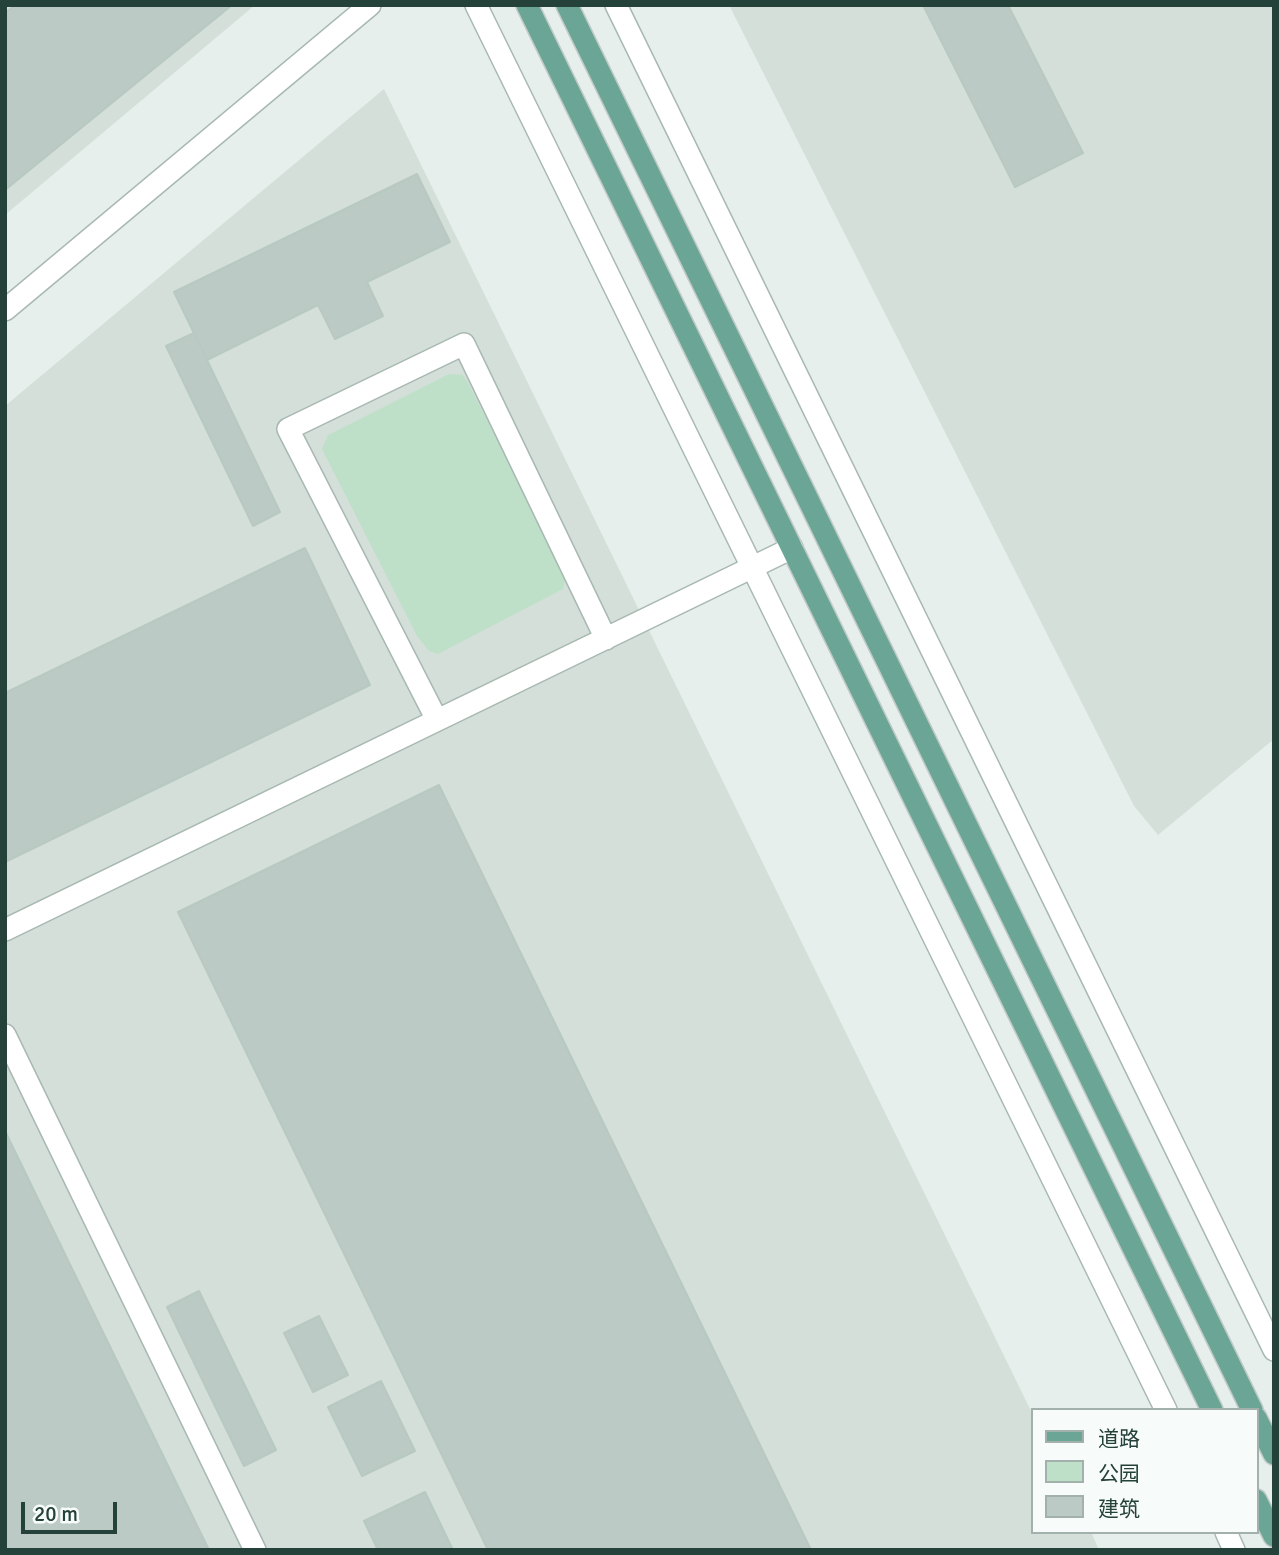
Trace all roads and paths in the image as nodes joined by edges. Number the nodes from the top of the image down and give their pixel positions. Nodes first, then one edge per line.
1 (370, 5) edge
2 (476, 5) edge
3 (527, 5) edge
4 (567, 5) edge
5 (615, 5) edge
6 (5, 310) edge
7 (792, 548) junction
8 (753, 567) junction
9 (606, 639) junction
10 (438, 720) junction
11 (5, 930) edge
12 (5, 1035) edge
13 (1274, 1350) edge
14 (1165, 1408) edge
15 (1211, 1408) edge
16 (1251, 1408) edge
17 (1258, 1422) edge
18 (1274, 1454) edge
19 (1258, 1504) edge
20 (1227, 1534) edge
21 (1274, 1536) edge
22 (255, 1550) edge
23 (1234, 1550) edge

1 - 6 street
2 - 8 street
3 - 7 main road
4 - 16 main road
5 - 13 street
7 - 8 street
7 - 15 main road
8 - 9 street
8 - 14 street
9 - 10 street
9 - 10 street
10 - 11 street
12 - 22 street
17 - 18 main road
19 - 21 main road
20 - 23 street

